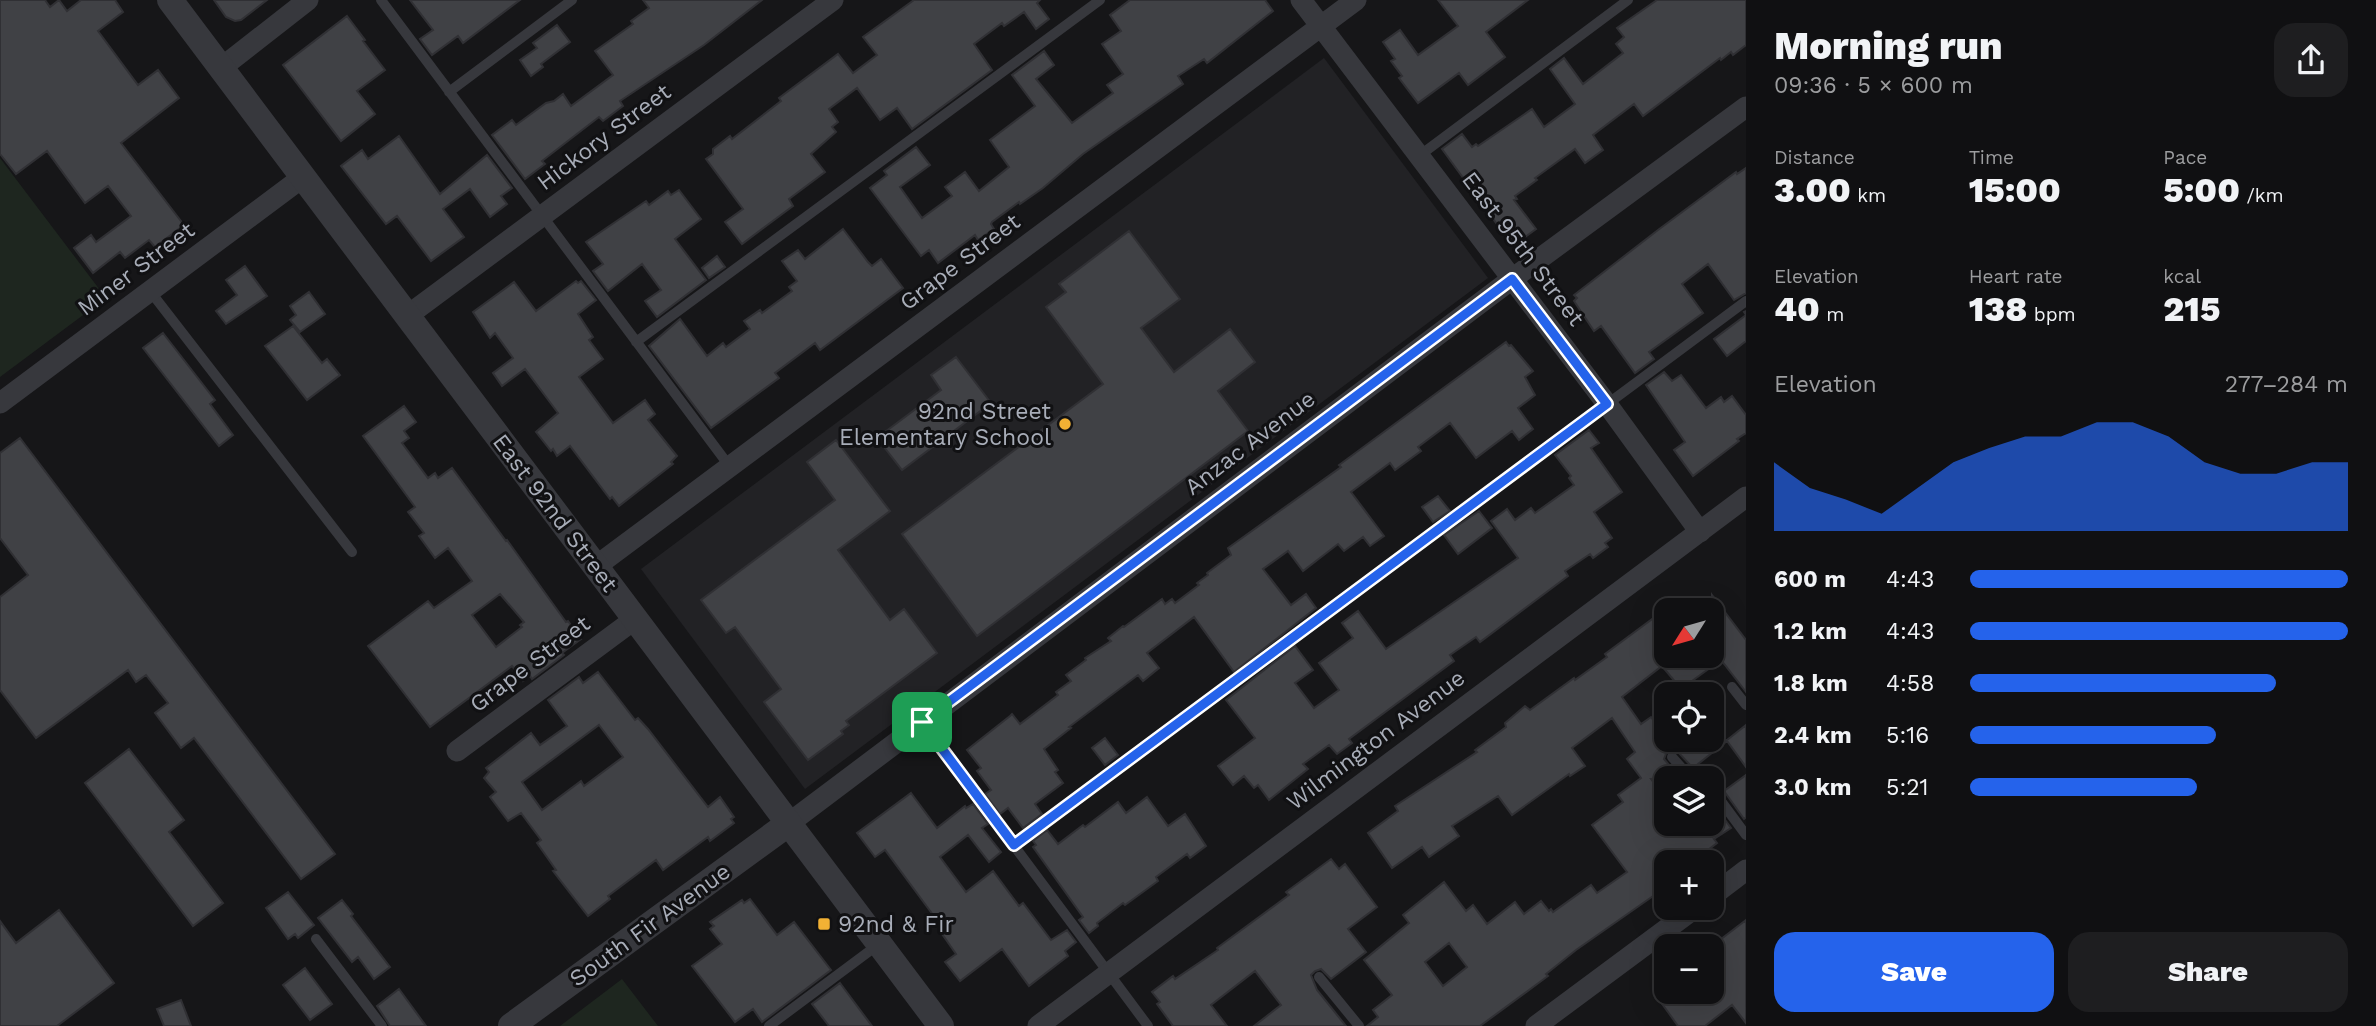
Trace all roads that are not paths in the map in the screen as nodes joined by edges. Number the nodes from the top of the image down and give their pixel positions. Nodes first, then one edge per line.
1 (170, 0) edge
2 (308, 0) edge
3 (381, 0) edge
4 (572, 0) edge
5 (833, 0) edge
6 (1100, 0) edge
7 (1301, 0) edge
8 (1356, 0) edge
9 (1628, 0) edge
10 (1321, 26) junction
11 (221, 68) junction
12 (449, 92) junction
13 (1746, 107) edge
14 (1419, 156) junction
15 (303, 177) junction
16 (541, 216) junction
17 (1512, 279) junction
18 (150, 291) junction
19 (1746, 301) edge
20 (407, 316) junction
21 (636, 342) junction
22 (0, 403) edge
23 (1607, 404) junction
24 (730, 467) junction
25 (1746, 497) edge
26 (1700, 532) junction
27 (352, 552) dead end
28 (596, 567) junction
29 (635, 619) junction
30 (1732, 687) dead end
31 (1746, 705) edge
32 (922, 722) junction
33 (457, 751) dead end
34 (1672, 757) dead end
35 (1680, 766) edge
36 (1724, 805) edge
37 (789, 824) junction
38 (1746, 835) edge
39 (1014, 845) junction
40 (1746, 870) edge
41 (1724, 887) edge
42 (1679, 920) edge
43 (316, 939) dead end
44 (879, 944) junction
45 (1109, 973) junction
46 (1319, 977) dead end
47 (382, 1026) edge
48 (511, 1026) edge
49 (769, 1026) edge
50 (941, 1026) edge
51 (1038, 1026) edge
52 (1149, 1026) edge
53 (1359, 1026) edge
54 (1536, 1026) edge

1 - 11 street, East 92nd Street
2 - 11 street
3 - 12 lane
4 - 12 lane
5 - 16 street, Hickory Street
6 - 21 lane
7 - 10 street, East 95th Street
8 - 10 street, Grape Street
9 - 14 lane
10 - 14 street, East 95th Street
10 - 24 street, Grape Street
11 - 15 street, East 92nd Street
12 - 16 lane
13 - 17 street, Anzac Avenue
14 - 17 street, East 95th Street
15 - 18 street, Miner Street
15 - 20 street, East 92nd Street
16 - 20 street, Hickory Street
16 - 21 lane
17 - 23 street, East 95th Street
17 - 32 street, Anzac Avenue
18 - 22 street, Miner Street
18 - 27 lane
19 - 23 lane
20 - 28 street, East 92nd Street
21 - 24 lane
23 - 26 street, East 95th Street
23 - 39 lane
24 - 28 street, Grape Street
25 - 26 street, Wilmington Avenue
26 - 45 street, Wilmington Avenue
28 - 29 street, East 92nd Street
29 - 33 street, Grape Street
29 - 37 street, East 92nd Street
30 - 31 lane
32 - 37 street, Anzac Avenue
32 - 39 lane
34 - 35 lane
36 - 38 lane
37 - 44 street, East 92nd Street
37 - 48 street, South Fir Avenue
39 - 45 lane
40 - 41 street
42 - 54 street
43 - 47 lane
44 - 49 lane
44 - 50 street, East 92nd Street
45 - 51 street, Wilmington Avenue
45 - 52 lane
46 - 53 lane

